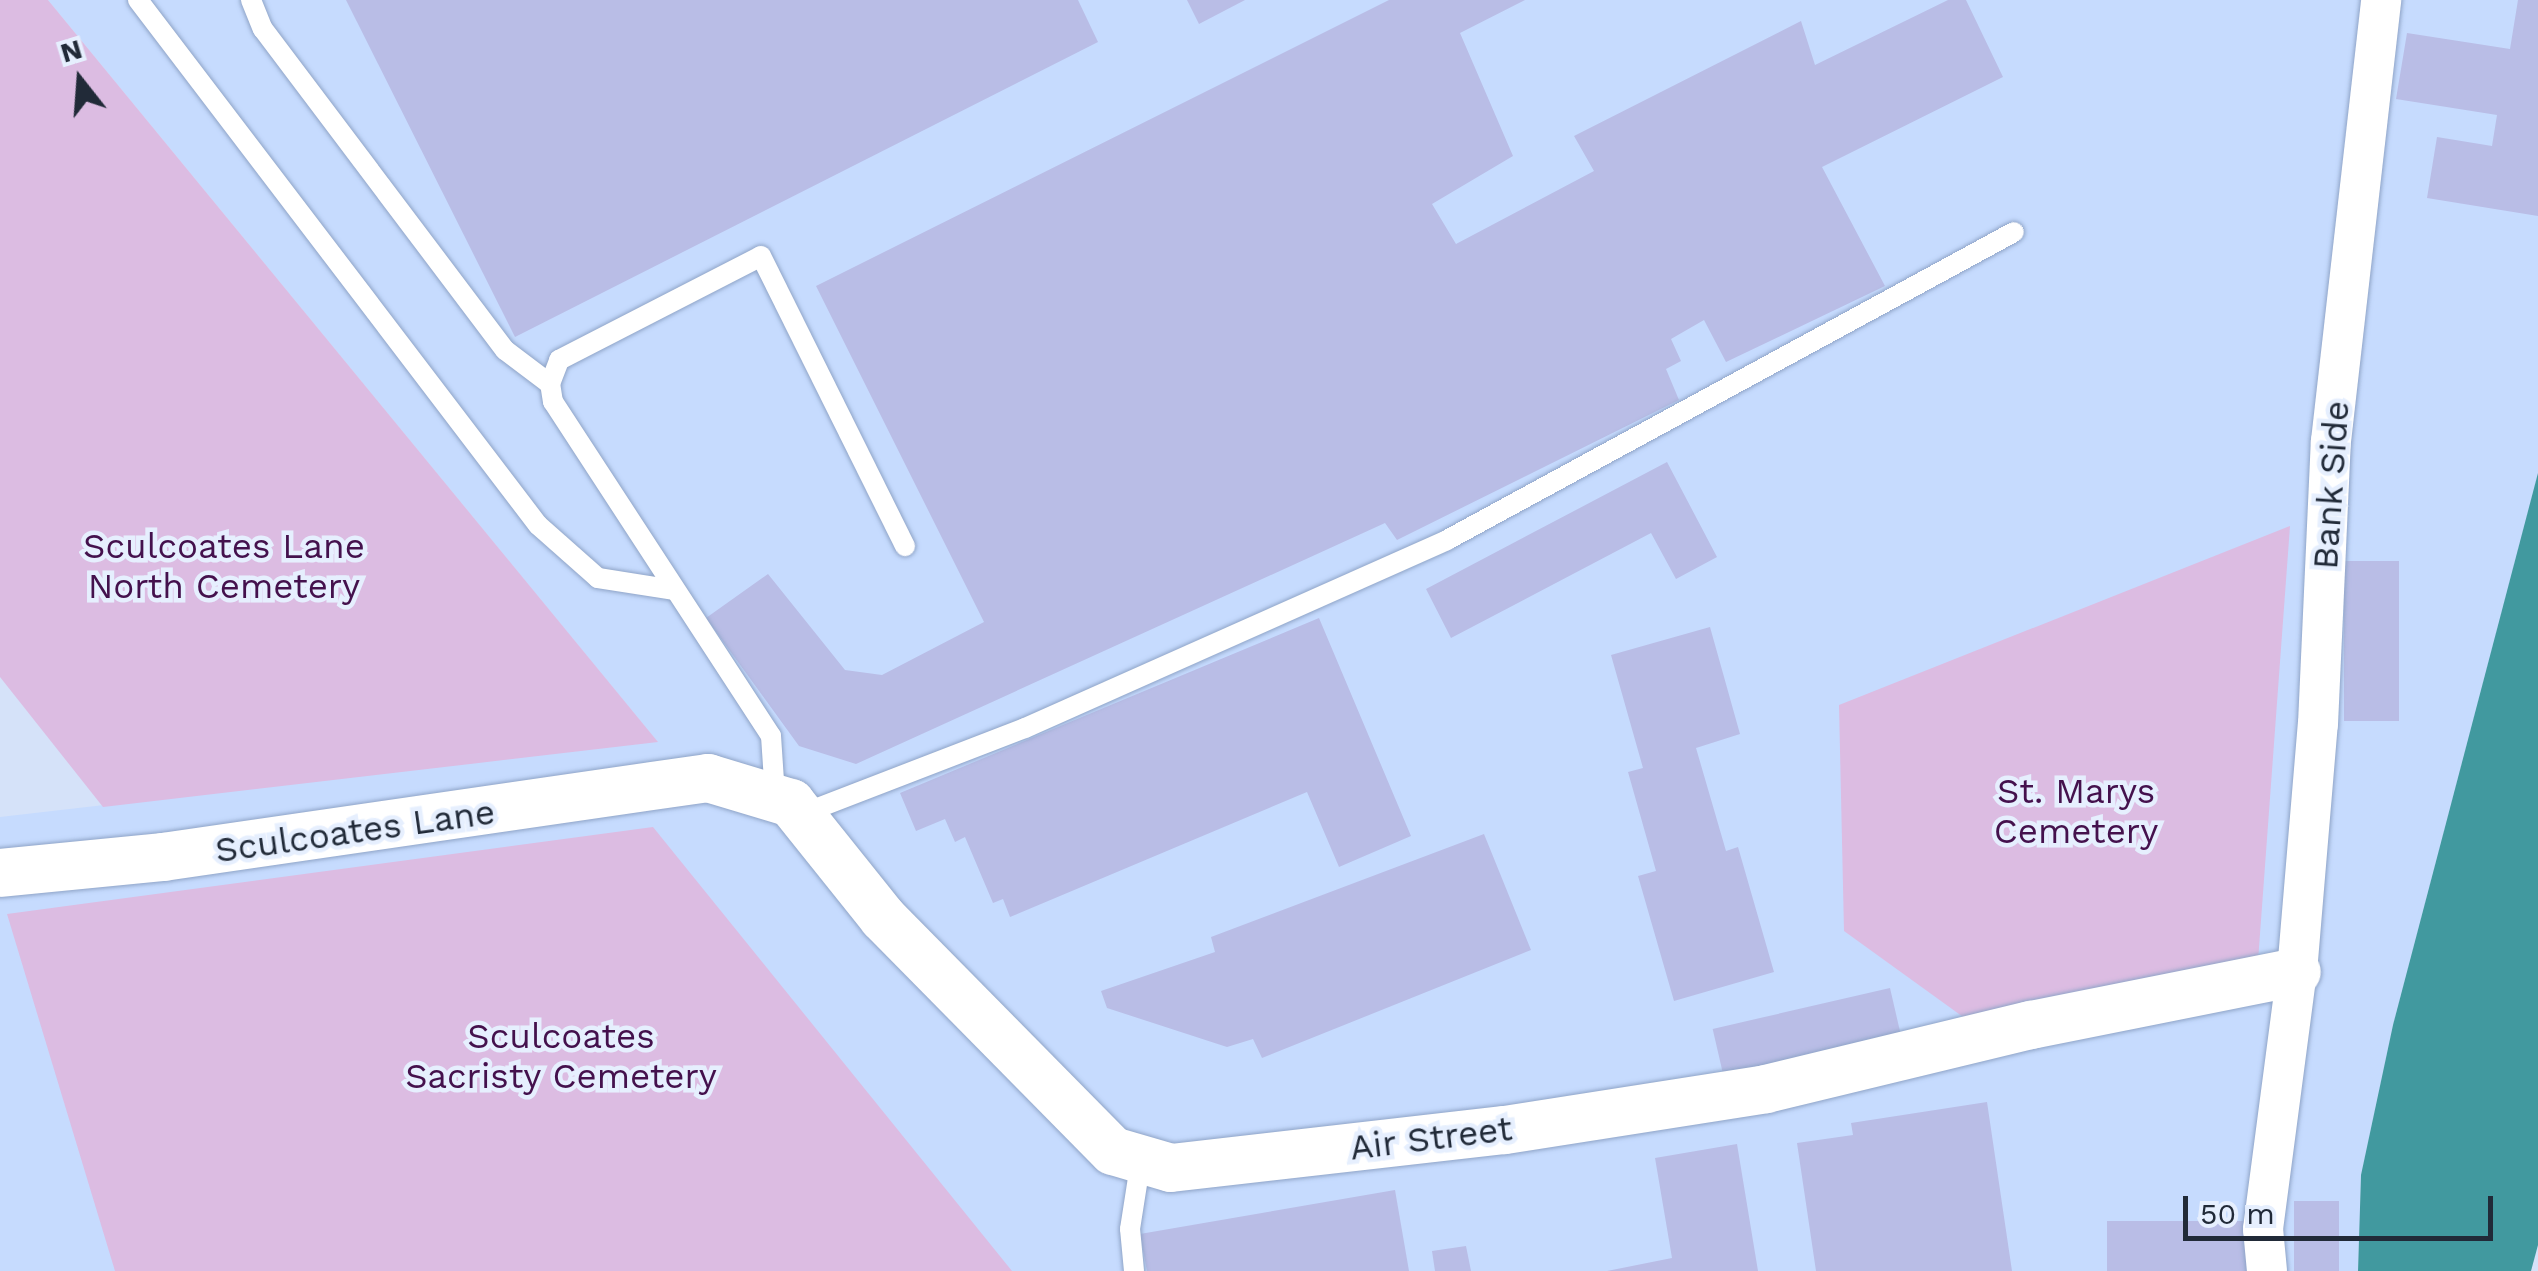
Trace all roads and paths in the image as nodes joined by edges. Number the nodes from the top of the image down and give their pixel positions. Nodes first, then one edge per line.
1 (138, 0) edge
2 (251, 0) edge
3 (2381, 0) edge
4 (2014, 232) dead end
5 (550, 384) junction
6 (905, 546) dead end
7 (676, 590) junction
8 (788, 806) junction
9 (0, 873) edge
10 (2297, 972) junction
11 (1142, 1159) junction
12 (1134, 1271) edge
13 (2266, 1271) edge

1 - 7 lane
2 - 5 lane
3 - 10 street, Bank Side
4 - 8 lane
5 - 6 lane
5 - 7 lane
7 - 8 lane
8 - 9 street, Sculcoates Lane
8 - 11 street, Air Street
10 - 11 street, Air Street
10 - 13 street, Bank Side
11 - 12 lane

